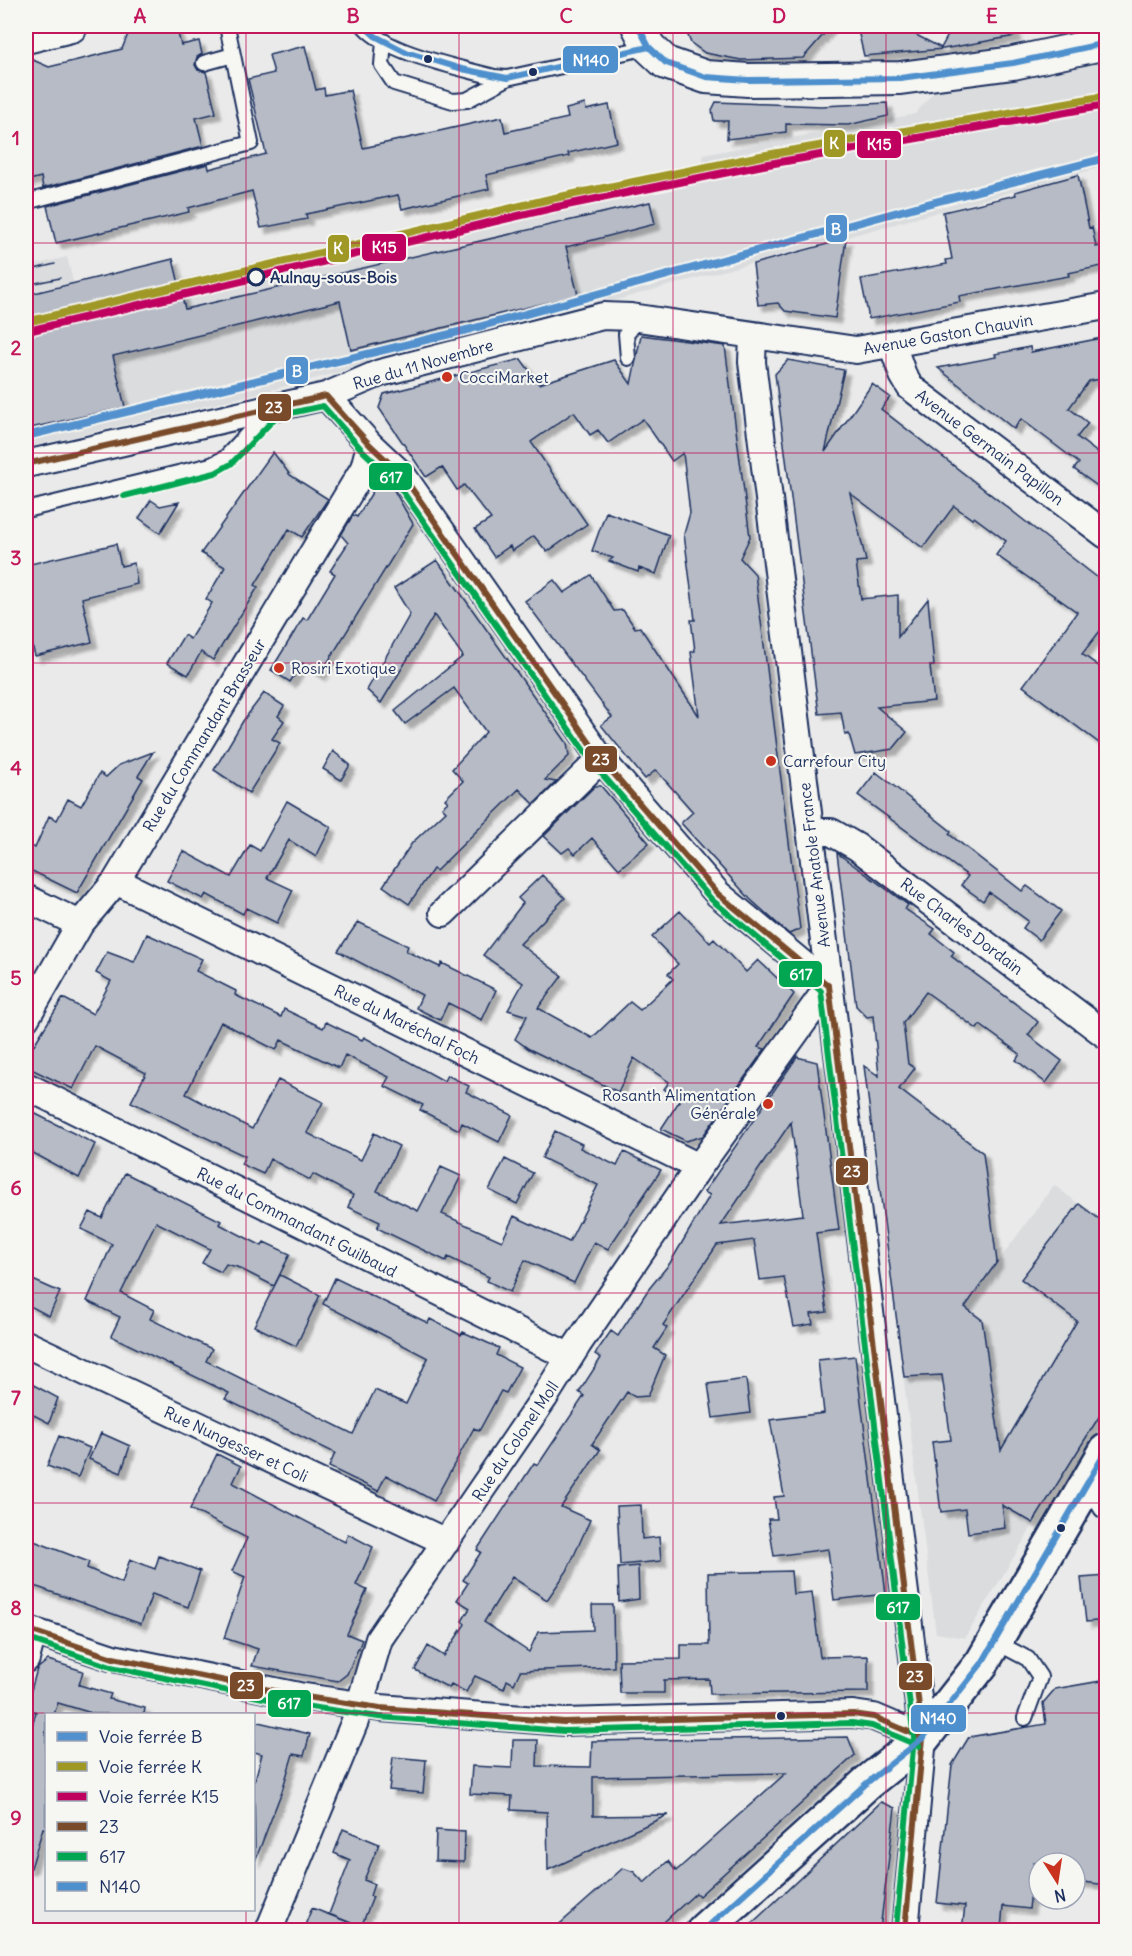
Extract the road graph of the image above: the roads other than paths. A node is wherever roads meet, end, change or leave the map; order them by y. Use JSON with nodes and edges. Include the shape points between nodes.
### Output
{"nodes":[{"id":1,"x":71,"y":26,"type":"edge"},
{"id":2,"x":226,"y":26,"type":"edge"},
{"id":3,"x":364,"y":26,"type":"edge"},
{"id":4,"x":644,"y":37,"type":"edge"},
{"id":5,"x":26,"y":38,"type":"edge"},
{"id":6,"x":384,"y":41,"type":"junction"},
{"id":7,"x":1107,"y":43,"type":"edge"},
{"id":8,"x":233,"y":55,"type":"junction"},
{"id":9,"x":204,"y":63,"type":"dead end"},
{"id":10,"x":507,"y":78,"type":"junction"},
{"id":11,"x":26,"y":202,"type":"edge"},
{"id":12,"x":1107,"y":306,"type":"edge"},
{"id":13,"x":630,"y":330,"type":"dead end"},
{"id":14,"x":753,"y":335,"type":"junction"},
{"id":15,"x":892,"y":344,"type":"junction"},
{"id":16,"x":628,"y":358,"type":"dead end"},
{"id":17,"x":326,"y":396,"type":"junction"},
{"id":18,"x":270,"y":408,"type":"junction"},
{"id":19,"x":370,"y":445,"type":"junction"},
{"id":20,"x":26,"y":464,"type":"edge"},
{"id":21,"x":26,"y":510,"type":"edge"},
{"id":22,"x":1107,"y":535,"type":"edge"},
{"id":23,"x":601,"y":759,"type":"junction"},
{"id":24,"x":811,"y":832,"type":"junction"},
{"id":25,"x":116,"y":881,"type":"junction"},
{"id":26,"x":26,"y":898,"type":"edge"},
{"id":27,"x":443,"y":912,"type":"dead end"},
{"id":28,"x":80,"y":924,"type":"junction"},
{"id":29,"x":829,"y":986,"type":"junction"},
{"id":30,"x":26,"y":1018,"type":"edge"},
{"id":31,"x":1107,"y":1035,"type":"edge"},
{"id":32,"x":26,"y":1086,"type":"edge"},
{"id":33,"x":699,"y":1167,"type":"junction"},
{"id":34,"x":26,"y":1344,"type":"edge"},
{"id":35,"x":570,"y":1357,"type":"junction"},
{"id":36,"x":1099,"y":1464,"type":"edge"},
{"id":37,"x":1107,"y":1505,"type":"edge"},
{"id":38,"x":446,"y":1542,"type":"junction"},
{"id":39,"x":29,"y":1631,"type":"edge"},
{"id":40,"x":994,"y":1641,"type":"junction"},
{"id":41,"x":26,"y":1659,"type":"edge"},
{"id":42,"x":359,"y":1705,"type":"junction"},
{"id":43,"x":1025,"y":1718,"type":"dead end"},
{"id":44,"x":923,"y":1738,"type":"junction"},
{"id":45,"x":269,"y":1930,"type":"edge"},
{"id":46,"x":704,"y":1930,"type":"edge"},
{"id":47,"x":905,"y":1930,"type":"edge"}],
"edges":[{"from":1,"to":5,"type":"street"},
{"from":2,"to":8,"type":"lane"},
{"from":3,"to":6,"type":"lane"},
{"from":4,"to":7,"type":"street","via":[[666,63],[682,70],[706,77],[748,80],[900,78],[1013,63]]},
{"from":4,"to":10,"type":"lane"},
{"from":6,"to":10,"type":"lane","via":[[443,62]]},
{"from":6,"to":10,"type":"lane","via":[[382,65],[394,83],[453,101],[467,100]]},
{"from":8,"to":9,"type":"lane"},
{"from":8,"to":11,"type":"lane","via":[[251,143]]},
{"from":12,"to":15,"type":"street","name":"Avenue Gaston Chauvin"},
{"from":13,"to":16,"type":"lane","via":[[626,334]]},
{"from":14,"to":15,"type":"street","name":"Avenue Gaston Chauvin","via":[[841,350]]},
{"from":14,"to":17,"type":"street","name":"Rue du 11 Novembre","via":[[603,316],[380,373]]},
{"from":14,"to":24,"type":"street","name":"Avenue Anatole France","via":[[752,362]]},
{"from":15,"to":22,"type":"street","name":"Avenue Germain Papillon","via":[[910,387]]},
{"from":17,"to":18,"type":"street","name":"Rue du 11 Novembre"},
{"from":17,"to":19,"type":"street"},
{"from":18,"to":20,"type":"street","name":"Rue du 11 Novembre"},
{"from":18,"to":21,"type":"lane","via":[[225,458],[211,465]]},
{"from":19,"to":23,"type":"street","via":[[403,476]]},
{"from":19,"to":25,"type":"street","name":"Rue du Commandant Brasseur","via":[[364,468]]},
{"from":23,"to":27,"type":"street"},
{"from":23,"to":29,"type":"street","via":[[718,894]]},
{"from":24,"to":29,"type":"street","name":"Avenue Anatole France"},
{"from":24,"to":31,"type":"street","name":"Rue Charles Dordain","via":[[831,832],[857,847]]},
{"from":25,"to":28,"type":"street","name":"Rue du Commandant Brasseur"},
{"from":25,"to":33,"type":"street","name":"Rue du Maréchal Foch"},
{"from":26,"to":28,"type":"street"},
{"from":28,"to":30,"type":"street","name":"Rue du Commandant Brasseur"},
{"from":29,"to":33,"type":"street","name":"Rue du Colonel Moll"},
{"from":29,"to":44,"type":"street","name":"Avenue Anatole France"},
{"from":32,"to":35,"type":"street","name":"Rue du Commandant Guilbaud"},
{"from":33,"to":35,"type":"street","name":"Rue du Colonel Moll"},
{"from":34,"to":38,"type":"street","name":"Rue Nungesser et Coli"},
{"from":35,"to":38,"type":"street","name":"Rue du Colonel Moll"},
{"from":36,"to":37,"type":"street"},
{"from":36,"to":40,"type":"main road"},
{"from":38,"to":42,"type":"street","name":"Rue du Colonel Moll","via":[[379,1639]]},
{"from":39,"to":41,"type":"street"},
{"from":39,"to":42,"type":"street","via":[[113,1658]]},
{"from":40,"to":43,"type":"lane","via":[[1028,1659],[1040,1677]]},
{"from":40,"to":44,"type":"main road","via":[[982,1663]]},
{"from":42,"to":44,"type":"street","via":[[564,1722],[853,1714],[874,1718]]},
{"from":42,"to":45,"type":"street","name":"Rue du Colonel Moll"},
{"from":44,"to":46,"type":"main road","via":[[868,1782]]},
{"from":44,"to":47,"type":"street","name":"Avenue Anatole France"}]}
